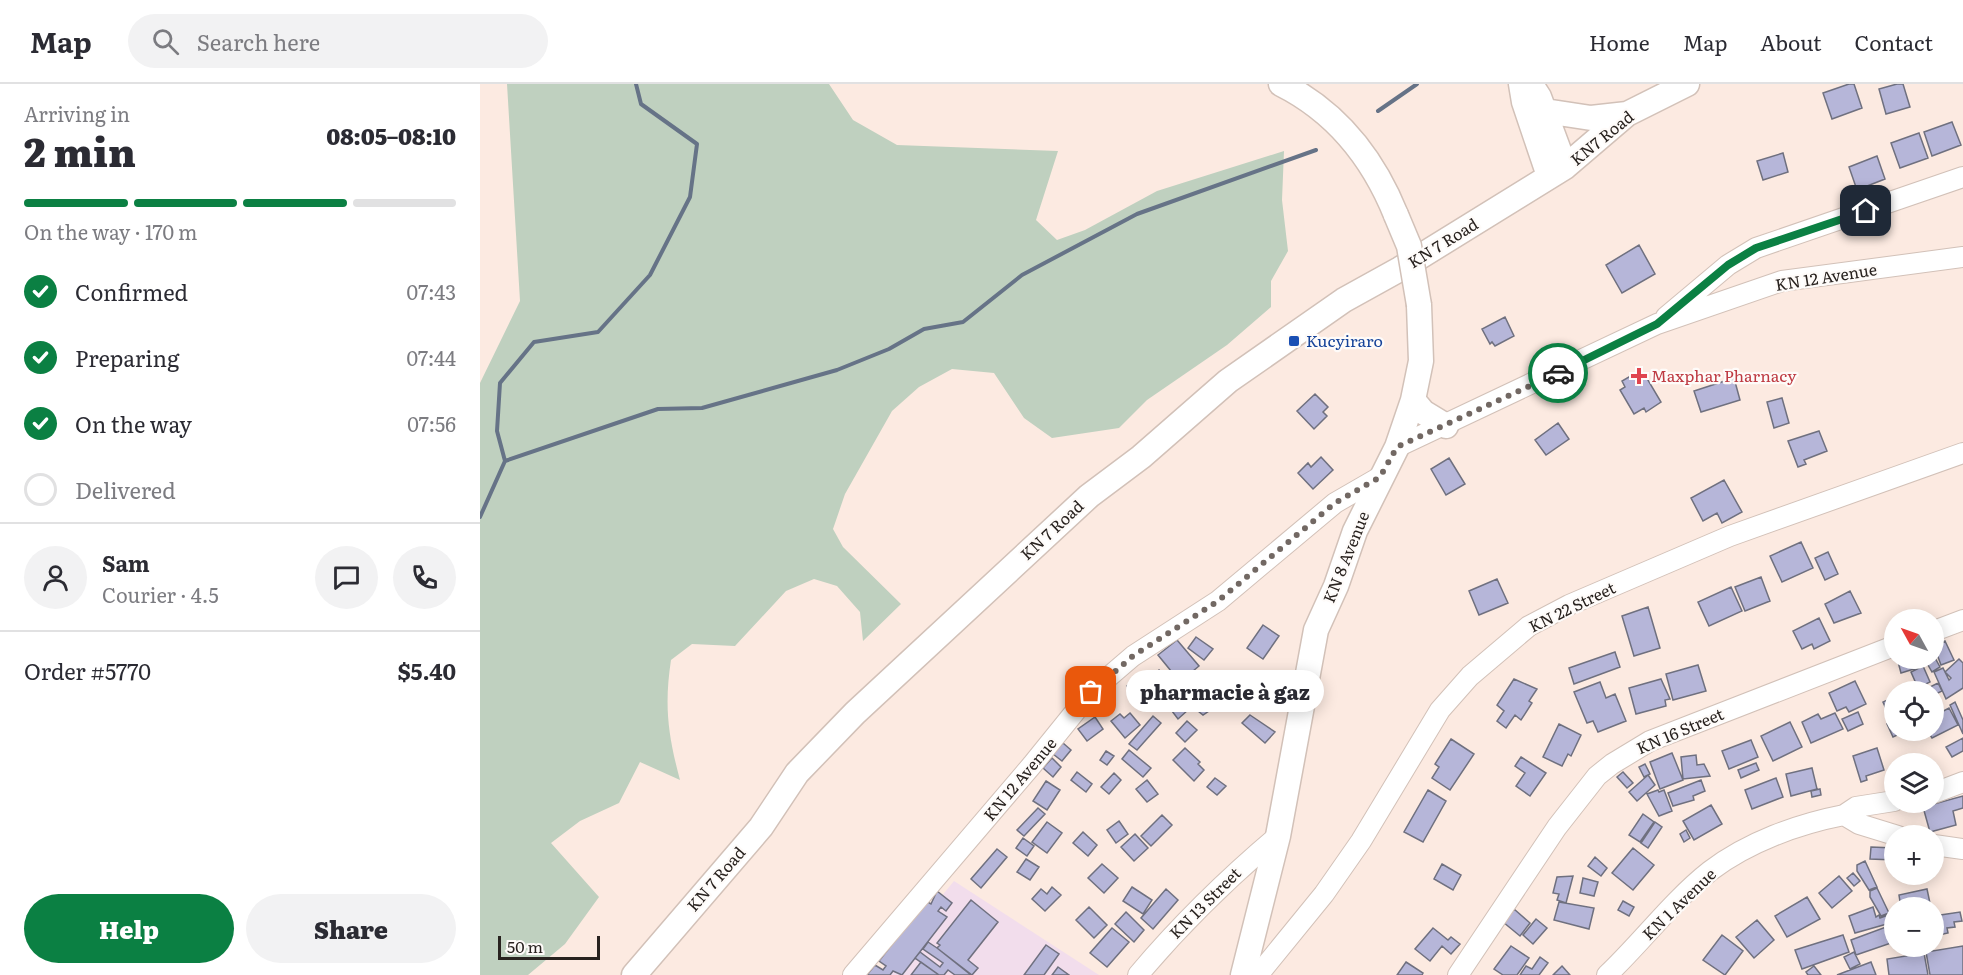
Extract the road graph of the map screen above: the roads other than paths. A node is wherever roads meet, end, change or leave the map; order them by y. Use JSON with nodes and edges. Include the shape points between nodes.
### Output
{"nodes":[{"id":1,"x":1521,"y":84,"type":"edge"},
{"id":2,"x":1530,"y":84,"type":"edge"},
{"id":3,"x":1687,"y":84,"type":"edge"},
{"id":4,"x":1290,"y":86,"type":"edge"},
{"id":5,"x":1545,"y":111,"type":"junction"},
{"id":6,"x":1627,"y":114,"type":"junction"},
{"id":7,"x":1538,"y":143,"type":"junction"},
{"id":8,"x":1557,"y":171,"type":"junction"},
{"id":9,"x":1963,"y":177,"type":"edge"},
{"id":10,"x":1518,"y":196,"type":"junction"},
{"id":11,"x":1963,"y":257,"type":"edge"},
{"id":12,"x":1657,"y":324,"type":"junction"},
{"id":13,"x":1413,"y":400,"type":"junction"},
{"id":14,"x":1446,"y":426,"type":"junction"},
{"id":15,"x":1397,"y":447,"type":"junction"},
{"id":16,"x":1963,"y":453,"type":"edge"},
{"id":17,"x":1380,"y":477,"type":"junction"},
{"id":18,"x":1963,"y":620,"type":"edge"},
{"id":19,"x":1944,"y":627,"type":"edge"},
{"id":20,"x":1884,"y":650,"type":"edge"},
{"id":21,"x":1963,"y":782,"type":"edge"},
{"id":22,"x":1944,"y":789,"type":"edge"},
{"id":23,"x":1884,"y":803,"type":"edge"},
{"id":24,"x":1844,"y":815,"type":"junction"},
{"id":25,"x":1884,"y":832,"type":"edge"},
{"id":26,"x":1278,"y":836,"type":"junction"},
{"id":27,"x":1944,"y":846,"type":"edge"},
{"id":28,"x":1963,"y":849,"type":"edge"},
{"id":29,"x":634,"y":975,"type":"edge"},
{"id":30,"x":853,"y":975,"type":"edge"},
{"id":31,"x":1138,"y":975,"type":"edge"},
{"id":32,"x":1243,"y":975,"type":"edge"},
{"id":33,"x":1258,"y":975,"type":"edge"},
{"id":34,"x":1458,"y":975,"type":"edge"},
{"id":35,"x":1607,"y":975,"type":"edge"}],
"edges":[{"from":1,"to":7,"type":"main road"},
{"from":2,"to":5,"type":"main road"},
{"from":3,"to":6,"type":"main road","name":"KN7 Road"},
{"from":4,"to":13,"type":"main road","name":"KN 8 Avenue","bridge":true,"via":[[1329,117],[1368,157],[1409,246],[1419,305],[1421,361]]},
{"from":5,"to":6,"type":"main road","via":[[1591,118]]},
{"from":5,"to":8,"type":"main road"},
{"from":6,"to":8,"type":"main road","name":"KN7 Road"},
{"from":7,"to":8,"type":"main road"},
{"from":7,"to":10,"type":"main road","via":[[1533,168]]},
{"from":8,"to":10,"type":"main road","name":"KN 7 Road"},
{"from":9,"to":12,"type":"street","via":[[1756,248],[1728,265]]},
{"from":10,"to":29,"type":"main road","name":"KN 7 Road","via":[[1296,333],[1228,381],[1141,457],[1089,496],[855,713],[797,773],[761,827]]},
{"from":11,"to":12,"type":"street","name":"KN 12 Avenue","via":[[1782,281]]},
{"from":12,"to":14,"type":"street","name":"KN 12 Avenue"},
{"from":13,"to":14,"type":"main road","via":[[1423,412]]},
{"from":13,"to":15,"type":"main road","name":"KN 8 Avenue"},
{"from":14,"to":15,"type":"street","name":"KN 12 Avenue"},
{"from":15,"to":17,"type":"main road","name":"KN 8 Avenue"},
{"from":16,"to":33,"type":"street","name":"KN 22 Street","via":[[1730,536],[1529,626],[1470,676],[1440,710],[1361,841]]},
{"from":17,"to":26,"type":"main road","name":"KN 8 Avenue","via":[[1316,630]]},
{"from":17,"to":30,"type":"street","name":"KN 12 Avenue","via":[[1335,503],[1218,601],[1133,656],[1091,692]]},
{"from":18,"to":19,"type":"street"},
{"from":20,"to":34,"type":"street","name":"KN 16 Street","via":[[1650,741],[1612,764],[1597,776],[1557,827]]},
{"from":21,"to":22,"type":"street"},
{"from":23,"to":24,"type":"street","name":"KN 1 Avenue","via":[[1856,807]]},
{"from":24,"to":25,"type":"street"},
{"from":24,"to":35,"type":"street","name":"KN 1 Avenue","via":[[1761,840],[1710,871]]},
{"from":26,"to":31,"type":"street","name":"KN 13 Street","via":[[1230,876]]},
{"from":26,"to":32,"type":"main road","name":"KN 8 Avenue"},
{"from":27,"to":28,"type":"street"}]}
